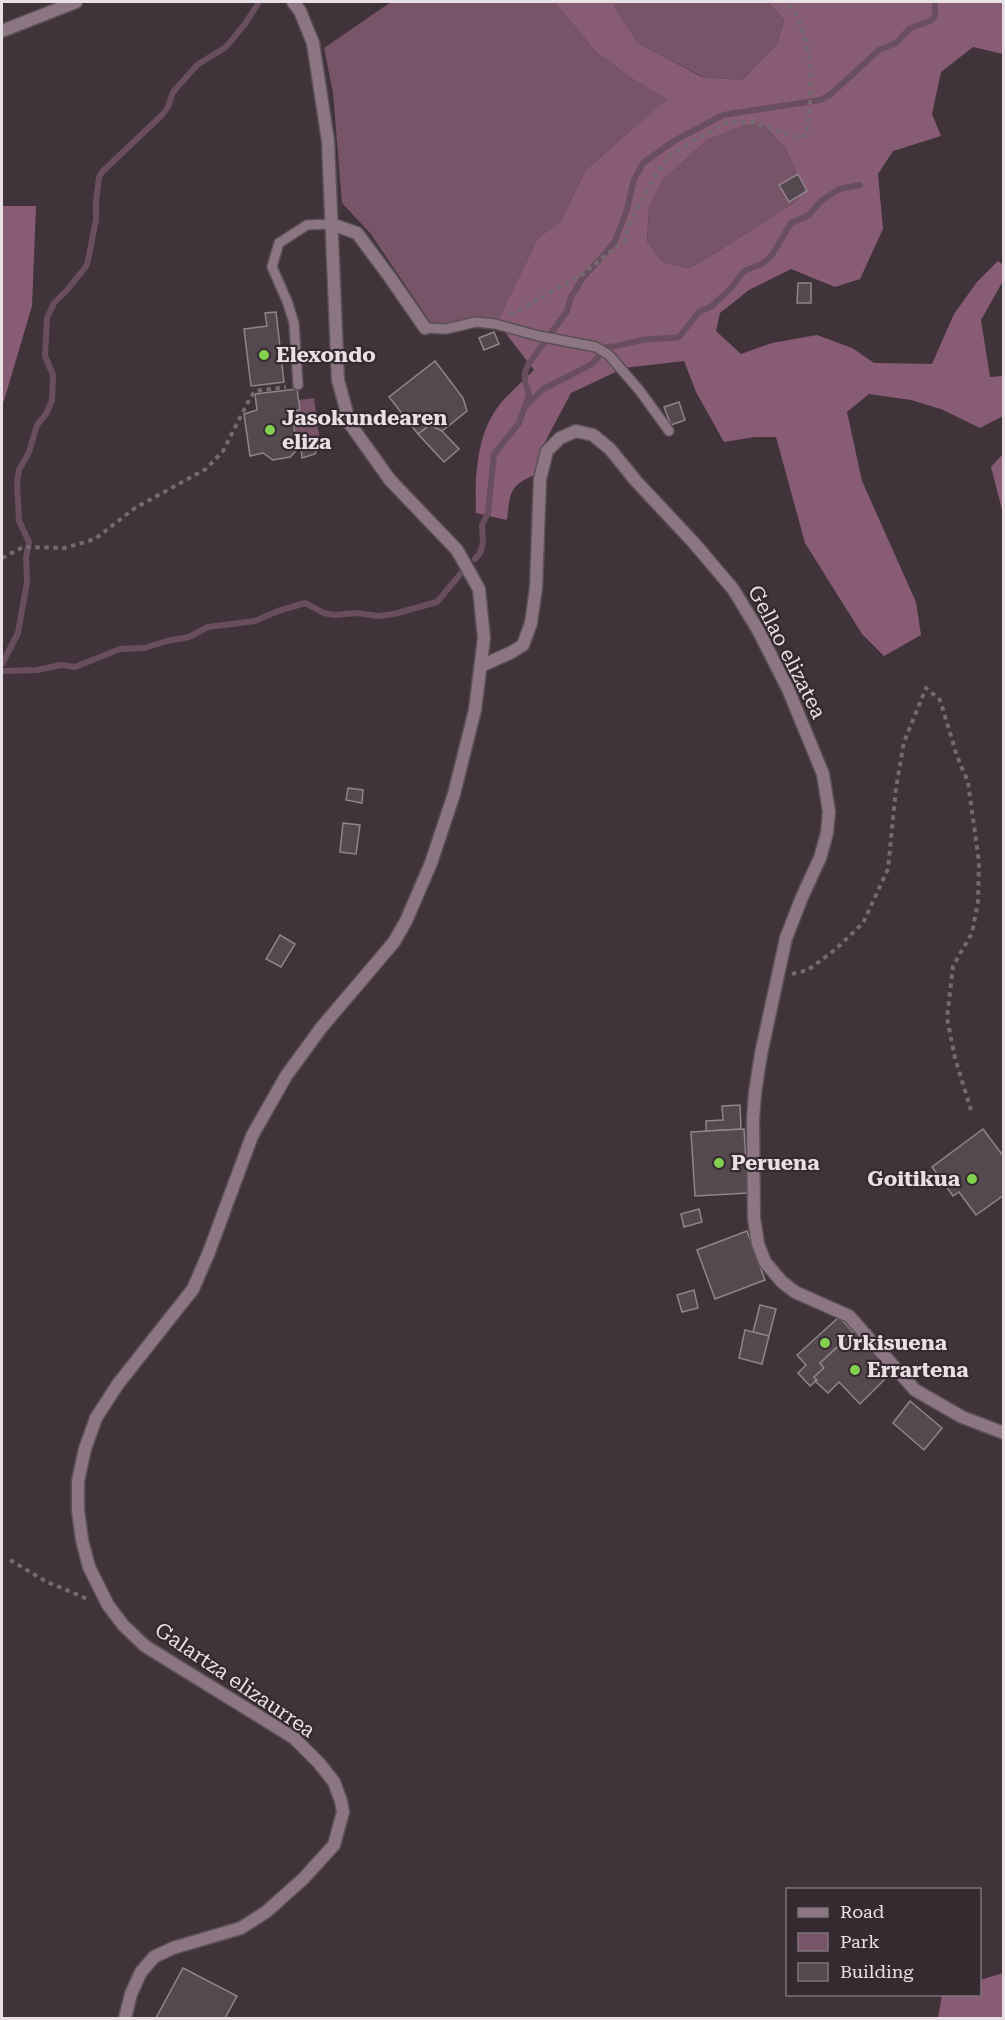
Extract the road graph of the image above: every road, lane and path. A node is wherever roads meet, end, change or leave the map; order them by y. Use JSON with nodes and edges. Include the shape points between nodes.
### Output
{"nodes":[{"id":1,"x":76,"y":2,"type":"edge"},
{"id":2,"x":293,"y":2,"type":"edge"},
{"id":3,"x":788,"y":2,"type":"edge"},
{"id":4,"x":2,"y":31,"type":"edge"},
{"id":5,"x":331,"y":224,"type":"junction"},
{"id":6,"x":495,"y":324,"type":"junction"},
{"id":7,"x":425,"y":328,"type":"joint"},
{"id":8,"x":298,"y":385,"type":"joint"},
{"id":9,"x":669,"y":431,"type":"dead end"},
{"id":10,"x":2,"y":558,"type":"edge"},
{"id":11,"x":481,"y":666,"type":"junction"},
{"id":12,"x":777,"y":979,"type":"junction"},
{"id":13,"x":971,"y":1110,"type":"dead end"},
{"id":14,"x":1004,"y":1433,"type":"edge"},
{"id":15,"x":10,"y":1560,"type":"dead end"},
{"id":16,"x":108,"y":1605,"type":"junction"},
{"id":17,"x":125,"y":2019,"type":"edge"}],
"edges":[{"from":1,"to":4,"type":"street"},
{"from":2,"to":5,"type":"street","name":"Galartza elizaurrea","via":[[313,42],[328,141]]},
{"from":3,"to":6,"type":"path","via":[[807,43],[810,77],[806,136],[752,122],[725,123],[669,155],[639,204],[625,240],[583,274]]},
{"from":5,"to":7,"type":"street","via":[[357,233]]},
{"from":5,"to":8,"type":"lane","via":[[307,225],[279,243],[273,267],[294,323]]},
{"from":5,"to":11,"type":"street","name":"Galartza elizaurrea","via":[[338,380],[350,424],[390,480],[457,550],[479,589],[484,638]]},
{"from":6,"to":7,"type":"lane","via":[[476,322],[447,329]]},
{"from":6,"to":9,"type":"lane","via":[[596,347],[609,355]]},
{"from":8,"to":10,"type":"path","via":[[255,391],[223,451],[206,469],[135,508],[94,539],[66,548],[23,547]]},
{"from":11,"to":12,"type":"street","name":"Gellao elizatea","via":[[523,645],[531,623],[540,479],[547,451],[560,438],[576,431],[593,435],[610,449],[733,590],[788,689],[823,774],[829,812],[827,833],[786,938]]},
{"from":11,"to":16,"type":"street","name":"Galartza elizaurrea","via":[[475,710],[454,794],[406,921],[394,942],[286,1076],[252,1136],[193,1289],[96,1418],[78,1480],[78,1510],[89,1567]]},
{"from":12,"to":13,"type":"path","via":[[808,970],[862,923],[888,869],[904,742],[926,688],[940,700],[968,782],[980,862],[972,933],[953,966],[947,1018]]},
{"from":12,"to":14,"type":"street","name":"Gellao elizatea","via":[[753,1120],[754,1218],[765,1262],[795,1292],[849,1316],[915,1390],[962,1417]]},
{"from":15,"to":16,"type":"path","via":[[77,1596]]},
{"from":16,"to":17,"type":"street","name":"Galartza elizaurrea","via":[[145,1646],[294,1738],[333,1782],[343,1812],[334,1845],[266,1912],[241,1928],[154,1957],[141,1972]]}]}
